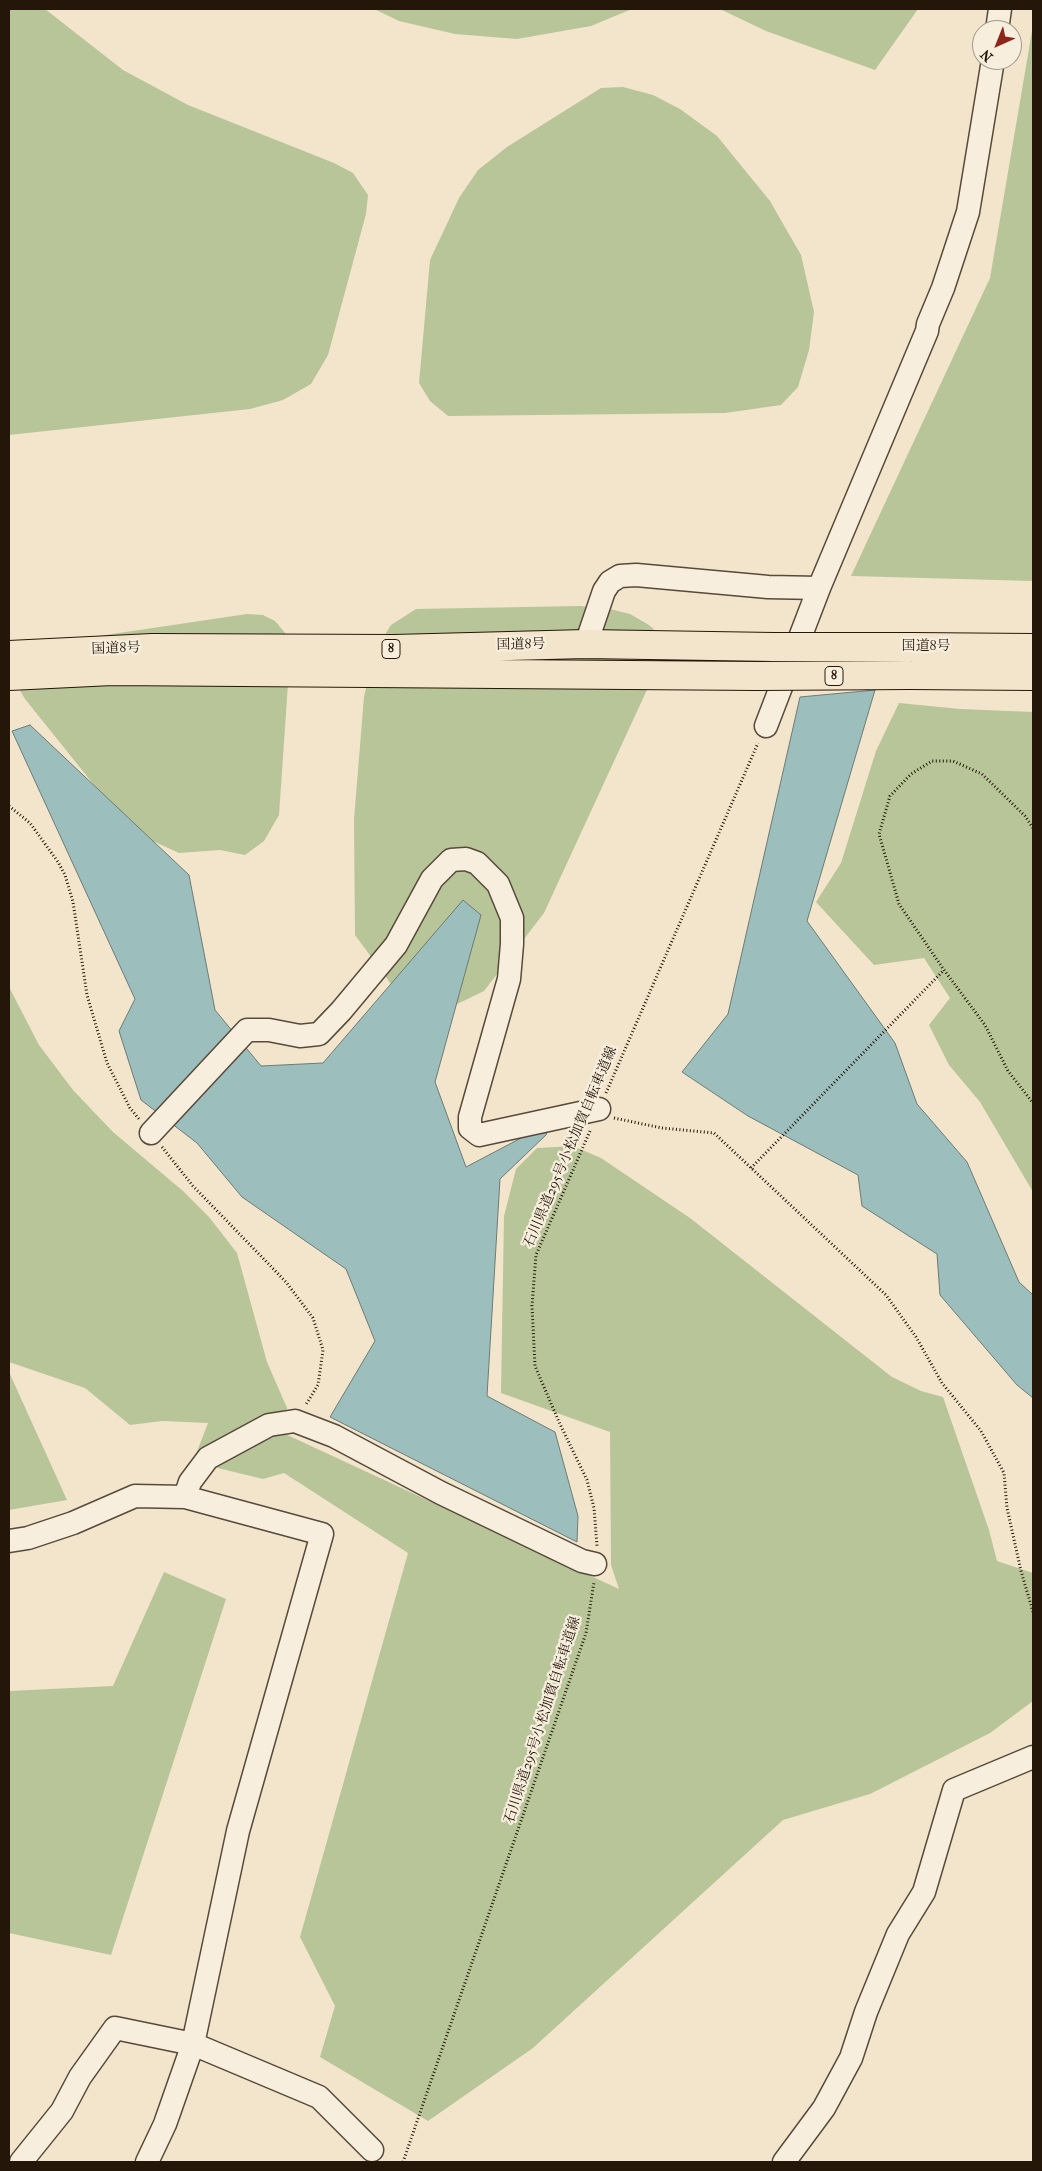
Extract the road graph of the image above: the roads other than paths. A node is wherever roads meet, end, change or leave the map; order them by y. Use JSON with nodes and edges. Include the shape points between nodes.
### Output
{"nodes":[{"id":1,"x":991,"y":70,"type":"edge"},
{"id":2,"x":819,"y":588,"type":"junction"},
{"id":3,"x":9,"y":644,"type":"edge"},
{"id":4,"x":586,"y":644,"type":"junction"},
{"id":5,"x":1033,"y":648,"type":"edge"},
{"id":6,"x":9,"y":656,"type":"edge"},
{"id":7,"x":107,"y":660,"type":"junction"},
{"id":8,"x":9,"y":676,"type":"edge"},
{"id":9,"x":1033,"y":676,"type":"edge"},
{"id":10,"x":9,"y":684,"type":"edge"},
{"id":11,"x":766,"y":726,"type":"road end"},
{"id":12,"x":598,"y":1112,"type":"road end"},
{"id":13,"x":155,"y":1128,"type":"road end"},
{"id":14,"x":185,"y":1497,"type":"junction"},
{"id":15,"x":9,"y":1541,"type":"edge"},
{"id":16,"x":595,"y":1564,"type":"road end"},
{"id":17,"x":1033,"y":1757,"type":"edge"},
{"id":18,"x":193,"y":2044,"type":"junction"},
{"id":19,"x":372,"y":2150,"type":"dead end"},
{"id":20,"x":21,"y":2162,"type":"edge"},
{"id":21,"x":147,"y":2162,"type":"edge"},
{"id":22,"x":784,"y":2162,"type":"edge"}],
"edges":[{"from":1,"to":2,"type":"street","via":[[968,212],[943,288]]},
{"from":2,"to":4,"type":"street","via":[[620,576],[604,591]]},
{"from":2,"to":11,"type":"street"},
{"from":3,"to":7,"type":"highway"},
{"from":4,"to":5,"type":"highway","name":"国道8号","number":"8","bridge":true},
{"from":4,"to":7,"type":"highway","name":"国道8号","number":"8"},
{"from":6,"to":7,"type":"highway","name":"国道8号","number":"8"},
{"from":7,"to":8,"type":"highway","name":"国道8号","number":"8"},
{"from":7,"to":9,"type":"highway","name":"国道8号","number":"8","bridge":true,"via":[[758,676]]},
{"from":7,"to":10,"type":"highway"},
{"from":12,"to":13,"type":"street","via":[[479,1135],[470,1128],[470,1117],[508,979],[512,918],[498,884],[477,863],[466,859],[451,860],[432,879],[396,945],[319,1034],[300,1036],[269,1030],[246,1030]]},
{"from":14,"to":15,"type":"street","via":[[135,1496],[73,1523]]},
{"from":14,"to":16,"type":"street","via":[[190,1482],[208,1458],[269,1425],[295,1421],[334,1436],[441,1493],[582,1561]]},
{"from":14,"to":18,"type":"street","via":[[322,1534],[238,1831]]},
{"from":17,"to":22,"type":"street","via":[[954,1790],[924,1892],[898,1934],[851,2058],[824,2108]]},
{"from":18,"to":19,"type":"street","via":[[319,2097]]},
{"from":18,"to":20,"type":"street","via":[[115,2028],[80,2077],[62,2111]]},
{"from":18,"to":21,"type":"street","via":[[165,2124]]}]}
